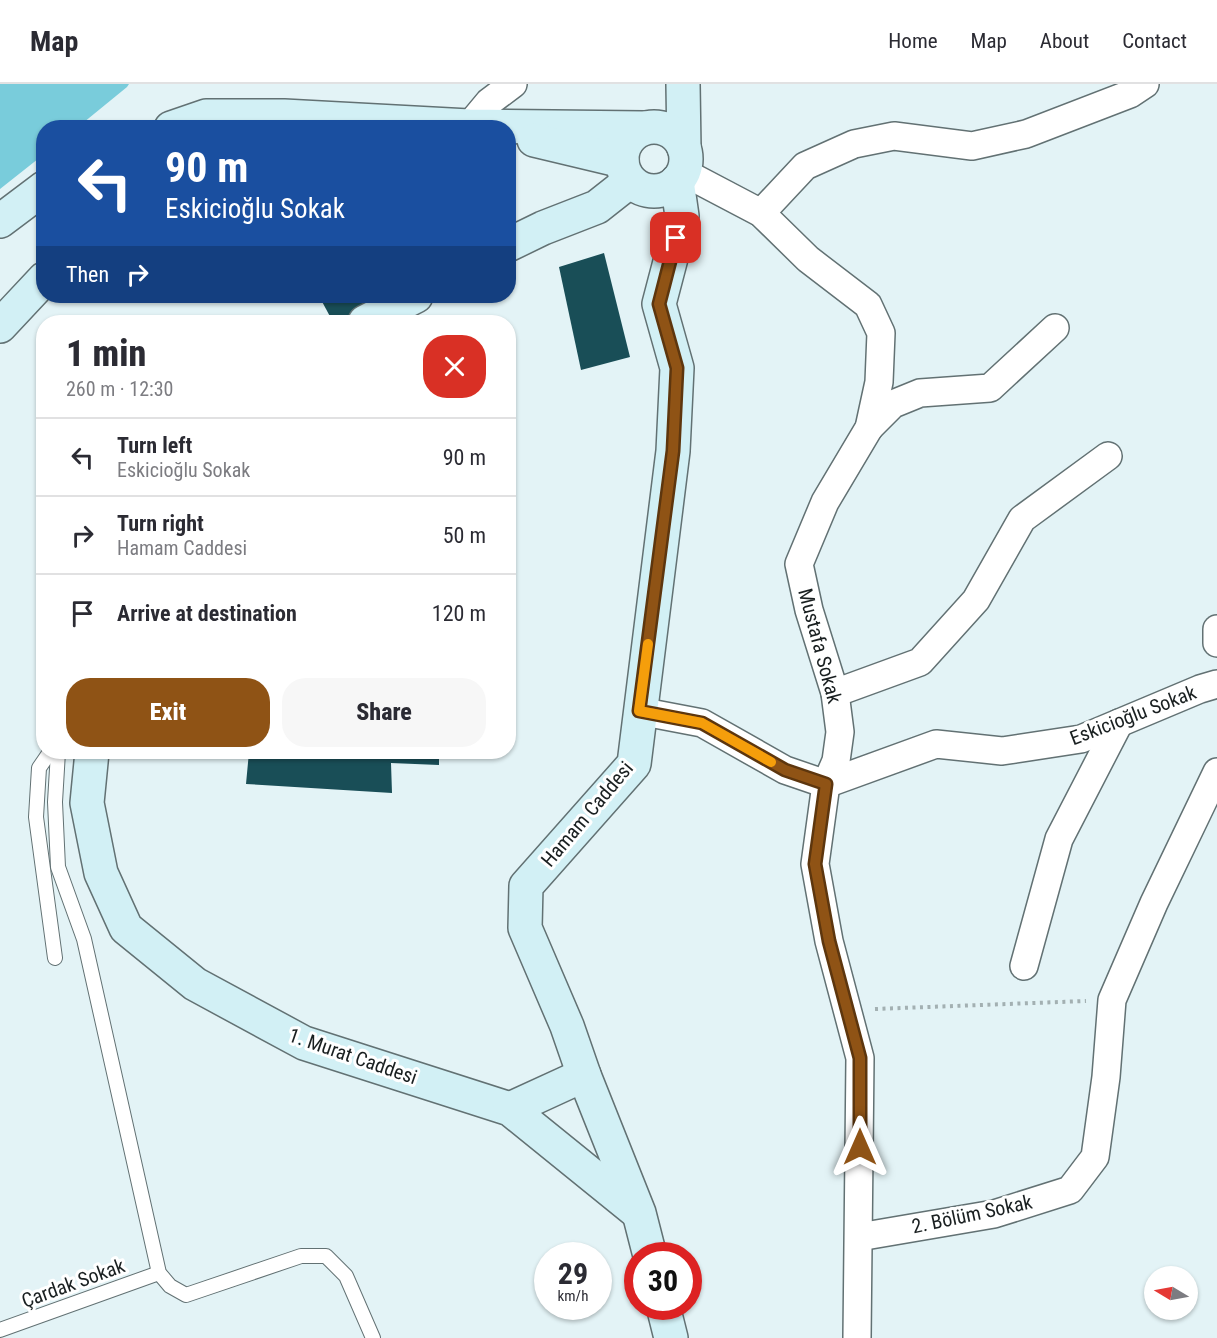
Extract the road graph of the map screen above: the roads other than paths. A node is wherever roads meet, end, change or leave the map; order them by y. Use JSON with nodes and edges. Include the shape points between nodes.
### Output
{"nodes":[{"id":1,"x":513,"y":84,"type":"edge"},
{"id":2,"x":672,"y":84,"type":"edge"},
{"id":3,"x":682,"y":84,"type":"edge"},
{"id":4,"x":1145,"y":84,"type":"edge"},
{"id":5,"x":194,"y":120,"type":"edge"},
{"id":6,"x":249,"y":120,"type":"edge"},
{"id":7,"x":477,"y":120,"type":"edge"},
{"id":8,"x":516,"y":127,"type":"edge"},
{"id":9,"x":649,"y":127,"type":"junction"},
{"id":10,"x":516,"y":137,"type":"edge"},
{"id":11,"x":682,"y":167,"type":"junction"},
{"id":12,"x":626,"y":171,"type":"junction"},
{"id":13,"x":36,"y":194,"type":"edge"},
{"id":14,"x":761,"y":213,"type":"junction"},
{"id":15,"x":0,"y":221,"type":"edge"},
{"id":16,"x":516,"y":241,"type":"edge"},
{"id":17,"x":36,"y":288,"type":"edge"},
{"id":18,"x":402,"y":303,"type":"edge"},
{"id":19,"x":379,"y":315,"type":"edge"},
{"id":20,"x":0,"y":326,"type":"edge"},
{"id":21,"x":1055,"y":328,"type":"dead end"},
{"id":22,"x":869,"y":428,"type":"junction"},
{"id":23,"x":1108,"y":456,"type":"dead end"},
{"id":24,"x":1217,"y":629,"type":"edge"},
{"id":25,"x":1217,"y":643,"type":"edge"},
{"id":26,"x":1217,"y":684,"type":"edge"},
{"id":27,"x":835,"y":693,"type":"junction"},
{"id":28,"x":639,"y":711,"type":"junction"},
{"id":29,"x":1119,"y":723,"type":"junction"},
{"id":30,"x":45,"y":759,"type":"edge"},
{"id":31,"x":57,"y":759,"type":"edge"},
{"id":32,"x":91,"y":759,"type":"edge"},
{"id":33,"x":1217,"y":772,"type":"edge"},
{"id":34,"x":826,"y":784,"type":"junction"},
{"id":35,"x":55,"y":958,"type":"dead end"},
{"id":36,"x":1024,"y":966,"type":"dead end"},
{"id":37,"x":584,"y":1074,"type":"junction"},
{"id":38,"x":510,"y":1109,"type":"junction"},
{"id":39,"x":639,"y":1213,"type":"junction"},
{"id":40,"x":859,"y":1237,"type":"junction"},
{"id":41,"x":646,"y":1242,"type":"edge"},
{"id":42,"x":159,"y":1273,"type":"junction"},
{"id":43,"x":666,"y":1320,"type":"edge"},
{"id":44,"x":0,"y":1330,"type":"edge"},
{"id":45,"x":373,"y":1338,"type":"edge"},
{"id":46,"x":671,"y":1338,"type":"edge"},
{"id":47,"x":856,"y":1338,"type":"edge"}],
"edges":[{"from":1,"to":7,"type":"street","via":[[489,102]]},
{"from":2,"to":9,"type":"main road"},
{"from":3,"to":11,"type":"main road","name":"Hamam Caddesi"},
{"from":4,"to":14,"type":"street","via":[[1130,94],[1026,134],[972,146],[894,136],[854,144],[805,166]]},
{"from":5,"to":6,"type":"main road","via":[[206,116]]},
{"from":8,"to":9,"type":"main road"},
{"from":9,"to":11,"type":"main road","via":[[672,133]]},
{"from":9,"to":12,"type":"main road","via":[[627,141],[623,150]]},
{"from":10,"to":12,"type":"main road"},
{"from":11,"to":12,"type":"main road","via":[[669,187],[659,190],[639,187]]},
{"from":11,"to":14,"type":"street","name":"Mustafa Sokak"},
{"from":11,"to":28,"type":"main road","name":"Hamam Caddesi","via":[[682,216],[659,304],[677,368],[673,451]]},
{"from":12,"to":16,"type":"main road","via":[[597,207]]},
{"from":13,"to":15,"type":"main road"},
{"from":14,"to":22,"type":"street","name":"Mustafa Sokak","via":[[808,259],[868,305],[881,333],[879,382]]},
{"from":17,"to":20,"type":"main road"},
{"from":18,"to":19,"type":"main road"},
{"from":21,"to":22,"type":"street","via":[[990,387],[920,393],[893,404]]},
{"from":22,"to":27,"type":"street","name":"Mustafa Sokak","via":[[825,502],[799,564]]},
{"from":23,"to":27,"type":"street","via":[[1022,519],[976,600],[920,662]]},
{"from":24,"to":25,"type":"street"},
{"from":26,"to":29,"type":"street","name":"Eskicioğlu Sokak"},
{"from":27,"to":34,"type":"street","name":"Mustafa Sokak","via":[[840,732],[836,761]]},
{"from":28,"to":34,"type":"street","via":[[702,723],[785,770]]},
{"from":28,"to":37,"type":"main road","name":"Hamam Caddesi","via":[[634,764],[526,886],[525,928]]},
{"from":29,"to":34,"type":"street","name":"Eskicioğlu Sokak","via":[[1081,739],[1002,751],[936,744]]},
{"from":29,"to":36,"type":"street","via":[[1059,839]]},
{"from":30,"to":35,"type":"lane","via":[[39,768],[36,817]]},
{"from":31,"to":42,"type":"lane","via":[[54,802],[58,867],[84,939]]},
{"from":32,"to":38,"type":"main road","name":"1. Murat Caddesi","via":[[87,803],[100,873],[126,928],[195,984],[304,1043]]},
{"from":33,"to":40,"type":"street","name":"2. Bölüm Sokak","via":[[1112,1000],[1095,1157],[1070,1191],[994,1214]]},
{"from":34,"to":40,"type":"street","name":"Mustafa Sokak","via":[[815,864],[829,941],[860,1058]]},
{"from":37,"to":38,"type":"main road"},
{"from":37,"to":39,"type":"main road","name":"Hamam Caddesi"},
{"from":38,"to":39,"type":"main road","name":"1. Murat Caddesi"},
{"from":39,"to":41,"type":"main road"},
{"from":40,"to":47,"type":"street","name":"Mustafa Sokak"},
{"from":42,"to":44,"type":"lane","name":"Çardak Sokak"},
{"from":42,"to":45,"type":"lane","via":[[170,1286],[186,1295],[301,1256],[326,1256],[346,1276]]},
{"from":43,"to":46,"type":"main road"}]}
